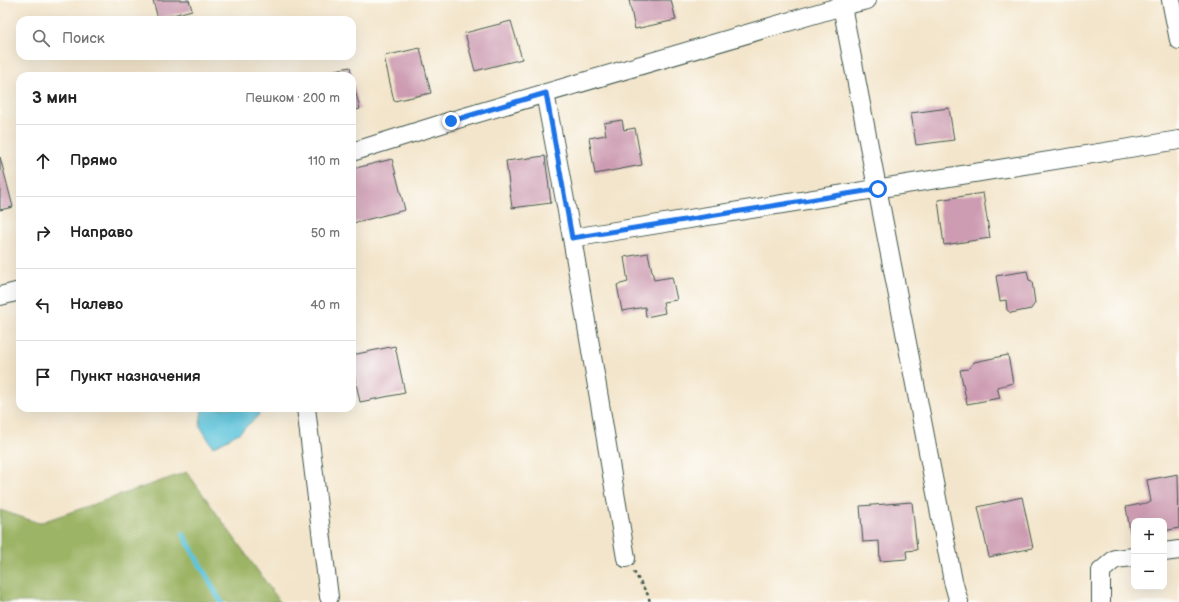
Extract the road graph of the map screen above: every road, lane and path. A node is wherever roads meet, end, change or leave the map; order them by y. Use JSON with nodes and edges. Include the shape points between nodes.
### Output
{"nodes":[{"id":1,"x":867,"y":0,"type":"edge"},
{"id":2,"x":1171,"y":0,"type":"edge"},
{"id":3,"x":842,"y":6,"type":"junction"},
{"id":4,"x":1179,"y":40,"type":"edge"},
{"id":5,"x":546,"y":93,"type":"junction"},
{"id":6,"x":1179,"y":140,"type":"edge"},
{"id":7,"x":356,"y":151,"type":"edge"},
{"id":8,"x":878,"y":189,"type":"junction"},
{"id":9,"x":572,"y":238,"type":"junction"},
{"id":10,"x":16,"y":292,"type":"edge"},
{"id":11,"x":0,"y":296,"type":"edge"},
{"id":12,"x":306,"y":412,"type":"edge"},
{"id":13,"x":1179,"y":550,"type":"edge"},
{"id":14,"x":1167,"y":552,"type":"edge"},
{"id":15,"x":1131,"y":557,"type":"edge"},
{"id":16,"x":626,"y":558,"type":"joint"},
{"id":17,"x":329,"y":598,"type":"dead end"},
{"id":18,"x":650,"y":602,"type":"edge"},
{"id":19,"x":959,"y":602,"type":"edge"},
{"id":20,"x":1101,"y":602,"type":"edge"}],
"edges":[{"from":1,"to":3,"type":"lane"},
{"from":2,"to":4,"type":"lane"},
{"from":3,"to":5,"type":"lane"},
{"from":3,"to":8,"type":"lane"},
{"from":5,"to":7,"type":"lane"},
{"from":5,"to":9,"type":"lane"},
{"from":6,"to":8,"type":"lane"},
{"from":8,"to":9,"type":"lane"},
{"from":8,"to":19,"type":"lane"},
{"from":9,"to":16,"type":"lane"},
{"from":10,"to":11,"type":"lane"},
{"from":12,"to":17,"type":"lane"},
{"from":13,"to":14,"type":"lane"},
{"from":15,"to":20,"type":"lane","via":[[1115,559],[1101,571]]},
{"from":16,"to":18,"type":"path"}]}
